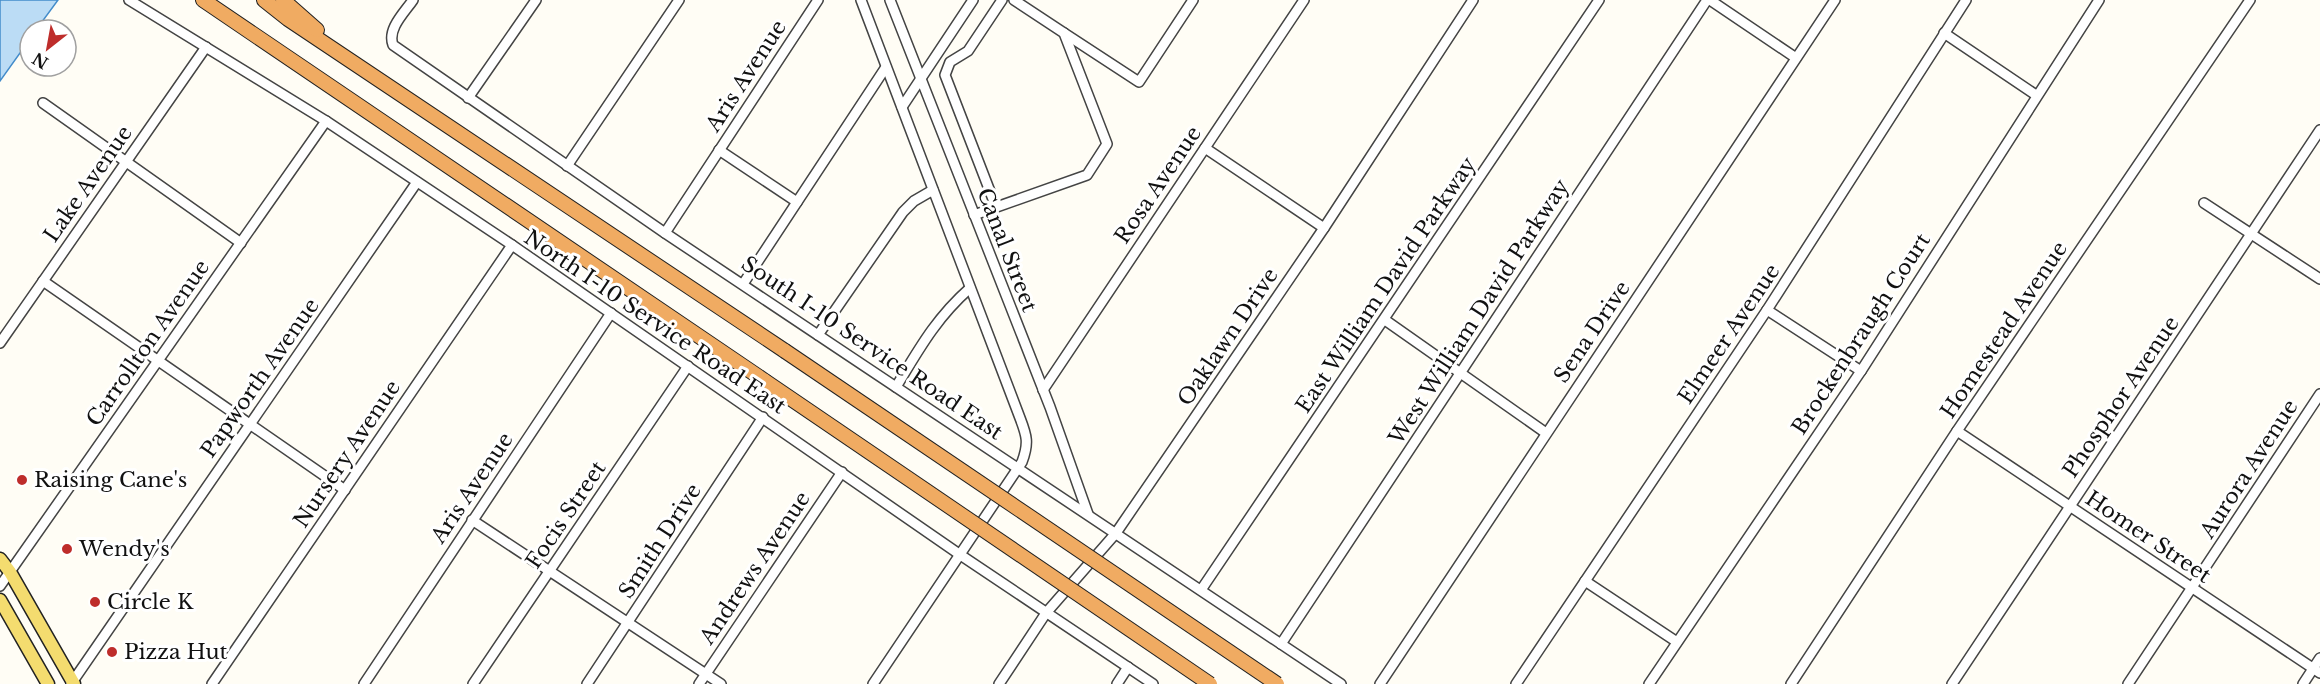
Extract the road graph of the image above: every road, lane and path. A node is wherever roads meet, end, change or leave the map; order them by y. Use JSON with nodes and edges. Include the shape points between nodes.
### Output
{"nodes":[{"id":1,"x":129,"y":0,"type":"edge"},
{"id":2,"x":203,"y":0,"type":"edge"},
{"id":3,"x":264,"y":0,"type":"edge"},
{"id":4,"x":283,"y":0,"type":"edge"},
{"id":5,"x":413,"y":0,"type":"edge"},
{"id":6,"x":536,"y":0,"type":"edge"},
{"id":7,"x":818,"y":0,"type":"edge"},
{"id":8,"x":861,"y":0,"type":"edge"},
{"id":9,"x":890,"y":0,"type":"edge"},
{"id":10,"x":973,"y":0,"type":"edge"},
{"id":11,"x":1002,"y":0,"type":"edge"},
{"id":12,"x":1014,"y":0,"type":"edge"},
{"id":13,"x":1193,"y":0,"type":"edge"},
{"id":14,"x":1304,"y":0,"type":"edge"},
{"id":15,"x":1473,"y":0,"type":"edge"},
{"id":16,"x":1599,"y":0,"type":"edge"},
{"id":17,"x":1708,"y":0,"type":"edge"},
{"id":18,"x":1835,"y":0,"type":"edge"},
{"id":19,"x":1966,"y":0,"type":"edge"},
{"id":20,"x":2099,"y":0,"type":"edge"},
{"id":21,"x":2250,"y":0,"type":"edge"},
{"id":22,"x":675,"y":1,"type":"edge"},
{"id":23,"x":1064,"y":33,"type":"junction"},
{"id":24,"x":1944,"y":33,"type":"junction"},
{"id":25,"x":206,"y":47,"type":"junction"},
{"id":26,"x":347,"y":57,"type":"junction"},
{"id":27,"x":1796,"y":58,"type":"junction"},
{"id":28,"x":886,"y":67,"type":"junction"},
{"id":29,"x":921,"y":78,"type":"junction"},
{"id":30,"x":2037,"y":95,"type":"junction"},
{"id":31,"x":468,"y":98,"type":"junction"},
{"id":32,"x":43,"y":103,"type":"dead end"},
{"id":33,"x":902,"y":107,"type":"junction"},
{"id":34,"x":326,"y":121,"type":"junction"},
{"id":35,"x":2320,"y":130,"type":"edge"},
{"id":36,"x":1205,"y":148,"type":"junction"},
{"id":37,"x":719,"y":150,"type":"junction"},
{"id":38,"x":125,"y":162,"type":"junction"},
{"id":39,"x":567,"y":166,"type":"junction"},
{"id":40,"x":417,"y":182,"type":"junction"},
{"id":41,"x":933,"y":190,"type":"junction"},
{"id":42,"x":797,"y":202,"type":"junction"},
{"id":43,"x":2204,"y":203,"type":"dead end"},
{"id":44,"x":996,"y":207,"type":"junction"},
{"id":45,"x":974,"y":215,"type":"junction"},
{"id":46,"x":1324,"y":228,"type":"junction"},
{"id":47,"x":665,"y":233,"type":"junction"},
{"id":48,"x":2252,"y":233,"type":"junction"},
{"id":49,"x":241,"y":243,"type":"junction"},
{"id":50,"x":512,"y":245,"type":"junction"},
{"id":51,"x":2320,"y":279,"type":"edge"},
{"id":52,"x":43,"y":281,"type":"junction"},
{"id":53,"x":743,"y":284,"type":"junction"},
{"id":54,"x":970,"y":288,"type":"junction"},
{"id":55,"x":1767,"y":310,"type":"junction"},
{"id":56,"x":611,"y":312,"type":"junction"},
{"id":57,"x":1385,"y":320,"type":"junction"},
{"id":58,"x":818,"y":335,"type":"junction"},
{"id":59,"x":0,"y":343,"type":"edge"},
{"id":60,"x":158,"y":360,"type":"junction"},
{"id":61,"x":688,"y":366,"type":"junction"},
{"id":62,"x":1861,"y":370,"type":"junction"},
{"id":63,"x":1461,"y":373,"type":"junction"},
{"id":64,"x":896,"y":387,"type":"junction"},
{"id":65,"x":1042,"y":390,"type":"junction"},
{"id":66,"x":2320,"y":394,"type":"edge"},
{"id":67,"x":763,"y":417,"type":"junction"},
{"id":68,"x":250,"y":424,"type":"junction"},
{"id":69,"x":1957,"y":431,"type":"junction"},
{"id":70,"x":1546,"y":433,"type":"junction"},
{"id":71,"x":1018,"y":467,"type":"junction"},
{"id":72,"x":842,"y":472,"type":"junction"},
{"id":73,"x":345,"y":490,"type":"junction"},
{"id":74,"x":2070,"y":506,"type":"junction"},
{"id":75,"x":1088,"y":514,"type":"junction"},
{"id":76,"x":472,"y":520,"type":"junction"},
{"id":77,"x":1116,"y":532,"type":"junction"},
{"id":78,"x":958,"y":554,"type":"junction"},
{"id":79,"x":0,"y":559,"type":"edge"},
{"id":80,"x":10,"y":572,"type":"junction"},
{"id":81,"x":549,"y":572,"type":"junction"},
{"id":82,"x":1585,"y":581,"type":"junction"},
{"id":83,"x":0,"y":586,"type":"edge"},
{"id":84,"x":2192,"y":588,"type":"junction"},
{"id":85,"x":1202,"y":590,"type":"junction"},
{"id":86,"x":0,"y":600,"type":"edge"},
{"id":87,"x":1046,"y":613,"type":"junction"},
{"id":88,"x":628,"y":621,"type":"junction"},
{"id":89,"x":1677,"y":642,"type":"junction"},
{"id":90,"x":1281,"y":644,"type":"junction"},
{"id":91,"x":2320,"y":658,"type":"edge"},
{"id":92,"x":1128,"y":667,"type":"junction"},
{"id":93,"x":2316,"y":671,"type":"edge"},
{"id":94,"x":706,"y":674,"type":"junction"},
{"id":95,"x":72,"y":683,"type":"edge"},
{"id":96,"x":48,"y":684,"type":"edge"},
{"id":97,"x":212,"y":684,"type":"edge"},
{"id":98,"x":364,"y":684,"type":"edge"},
{"id":99,"x":473,"y":684,"type":"edge"},
{"id":100,"x":587,"y":684,"type":"edge"},
{"id":101,"x":699,"y":684,"type":"edge"},
{"id":102,"x":722,"y":684,"type":"edge"},
{"id":103,"x":873,"y":684,"type":"edge"},
{"id":104,"x":999,"y":684,"type":"edge"},
{"id":105,"x":1118,"y":684,"type":"edge"},
{"id":106,"x":1153,"y":684,"type":"edge"},
{"id":107,"x":1210,"y":684,"type":"edge"},
{"id":108,"x":1276,"y":684,"type":"edge"},
{"id":109,"x":1341,"y":684,"type":"edge"},
{"id":110,"x":1380,"y":684,"type":"edge"},
{"id":111,"x":1516,"y":684,"type":"edge"},
{"id":112,"x":1649,"y":684,"type":"edge"},
{"id":113,"x":1791,"y":684,"type":"edge"},
{"id":114,"x":1952,"y":684,"type":"edge"},
{"id":115,"x":2128,"y":684,"type":"edge"},
{"id":116,"x":2303,"y":684,"type":"edge"}],
"edges":[{"from":1,"to":25,"type":"street","name":"North I-10 Service Road East"},
{"from":2,"to":107,"type":"highway","bridge":true},
{"from":3,"to":26,"type":"highway"},
{"from":4,"to":26,"type":"highway"},
{"from":5,"to":31,"type":"street","name":"South I-10 Service Road East","via":[[391,31],[393,45]]},
{"from":6,"to":31,"type":"street"},
{"from":7,"to":37,"type":"street","name":"Aris Avenue"},
{"from":8,"to":28,"type":"street"},
{"from":9,"to":29,"type":"street","name":"Canal Street"},
{"from":10,"to":29,"type":"street"},
{"from":11,"to":44,"type":"street","via":[[968,51],[950,62],[945,75]]},
{"from":12,"to":23,"type":"street"},
{"from":13,"to":23,"type":"street","via":[[1139,82]]},
{"from":14,"to":36,"type":"street","name":"Rosa Avenue"},
{"from":15,"to":46,"type":"street","name":"Oaklawn Drive"},
{"from":16,"to":57,"type":"street","name":"East William David Parkway"},
{"from":17,"to":27,"type":"street"},
{"from":17,"to":63,"type":"street","name":"West William David Parkway"},
{"from":18,"to":27,"type":"street","name":"Sena Drive"},
{"from":19,"to":24,"type":"street","name":"Elmeer Avenue"},
{"from":20,"to":30,"type":"street","name":"Brockenbraugh Court"},
{"from":21,"to":69,"type":"street","name":"Homestead Avenue"},
{"from":22,"to":39,"type":"street"},
{"from":23,"to":44,"type":"street","via":[[1107,144],[1086,175]]},
{"from":24,"to":30,"type":"street"},
{"from":24,"to":55,"type":"street","name":"Elmeer Avenue"},
{"from":25,"to":34,"type":"street","name":"North I-10 Service Road East"},
{"from":25,"to":38,"type":"street","name":"Lake Avenue"},
{"from":26,"to":108,"type":"highway","bridge":true},
{"from":27,"to":70,"type":"street","name":"Sena Drive"},
{"from":28,"to":33,"type":"street"},
{"from":28,"to":42,"type":"street"},
{"from":29,"to":33,"type":"street"},
{"from":29,"to":45,"type":"street","name":"Canal Street"},
{"from":30,"to":62,"type":"street","name":"Brockenbraugh Court"},
{"from":31,"to":39,"type":"street","name":"South I-10 Service Road East"},
{"from":32,"to":38,"type":"street"},
{"from":33,"to":41,"type":"street"},
{"from":34,"to":40,"type":"street","name":"North I-10 Service Road East"},
{"from":34,"to":49,"type":"street","name":"Carrollton Avenue"},
{"from":35,"to":48,"type":"street","name":"Phosphor Avenue"},
{"from":36,"to":46,"type":"street"},
{"from":36,"to":65,"type":"street","name":"Rosa Avenue"},
{"from":37,"to":42,"type":"street"},
{"from":37,"to":47,"type":"street","name":"Aris Avenue"},
{"from":38,"to":49,"type":"street"},
{"from":38,"to":52,"type":"street","name":"Lake Avenue"},
{"from":39,"to":47,"type":"street","name":"South I-10 Service Road East"},
{"from":40,"to":50,"type":"street","name":"North I-10 Service Road East"},
{"from":40,"to":68,"type":"street","name":"Papworth Avenue"},
{"from":41,"to":54,"type":"street"},
{"from":41,"to":58,"type":"street","via":[[903,212]]},
{"from":42,"to":53,"type":"street"},
{"from":43,"to":48,"type":"street"},
{"from":44,"to":45,"type":"street"},
{"from":45,"to":65,"type":"street","name":"Canal Street"},
{"from":46,"to":77,"type":"street","name":"Oaklawn Drive"},
{"from":47,"to":53,"type":"street","name":"South I-10 Service Road East"},
{"from":48,"to":51,"type":"street"},
{"from":48,"to":74,"type":"street","name":"Phosphor Avenue"},
{"from":49,"to":60,"type":"street","name":"Carrollton Avenue"},
{"from":50,"to":56,"type":"street","name":"North I-10 Service Road East"},
{"from":50,"to":73,"type":"street","name":"Nursery Avenue"},
{"from":52,"to":59,"type":"street","name":"Lake Avenue"},
{"from":52,"to":60,"type":"street"},
{"from":53,"to":58,"type":"street","name":"South I-10 Service Road East"},
{"from":54,"to":64,"type":"street","via":[[931,328]]},
{"from":54,"to":71,"type":"street","via":[[1026,433],[1027,447]]},
{"from":55,"to":62,"type":"street"},
{"from":55,"to":82,"type":"street","name":"Elmeer Avenue"},
{"from":56,"to":61,"type":"street","name":"North I-10 Service Road East"},
{"from":56,"to":76,"type":"street","name":"Aris Avenue"},
{"from":57,"to":63,"type":"street"},
{"from":57,"to":85,"type":"street","name":"East William David Parkway"},
{"from":58,"to":64,"type":"street","name":"South I-10 Service Road East"},
{"from":60,"to":68,"type":"street"},
{"from":60,"to":80,"type":"street","name":"Carrollton Avenue"},
{"from":61,"to":67,"type":"street","name":"North I-10 Service Road East"},
{"from":61,"to":81,"type":"street","name":"Focis Street"},
{"from":62,"to":89,"type":"street","name":"Brockenbraugh Court"},
{"from":63,"to":70,"type":"street"},
{"from":63,"to":90,"type":"street","name":"West William David Parkway"},
{"from":64,"to":71,"type":"street","name":"South I-10 Service Road East"},
{"from":65,"to":75,"type":"street","name":"Canal Street"},
{"from":66,"to":84,"type":"street","name":"Aurora Avenue"},
{"from":67,"to":72,"type":"street","name":"North I-10 Service Road East"},
{"from":67,"to":88,"type":"street","name":"Smith Drive"},
{"from":68,"to":73,"type":"street"},
{"from":68,"to":95,"type":"street","name":"Papworth Avenue"},
{"from":69,"to":74,"type":"street","name":"Homer Street"},
{"from":69,"to":113,"type":"street","name":"Homestead Avenue"},
{"from":70,"to":110,"type":"street","name":"Sena Drive"},
{"from":71,"to":75,"type":"street","name":"South I-10 Service Road East"},
{"from":71,"to":78,"type":"street"},
{"from":72,"to":78,"type":"street","name":"North I-10 Service Road East"},
{"from":72,"to":94,"type":"street","name":"Andrews Avenue"},
{"from":73,"to":97,"type":"street","name":"Nursery Avenue"},
{"from":74,"to":84,"type":"street","name":"Homer Street"},
{"from":74,"to":114,"type":"street","name":"Phosphor Avenue"},
{"from":75,"to":77,"type":"street","name":"South I-10 Service Road East"},
{"from":76,"to":81,"type":"street"},
{"from":76,"to":98,"type":"street","name":"Aris Avenue"},
{"from":77,"to":85,"type":"street","name":"South I-10 Service Road East"},
{"from":77,"to":87,"type":"street","name":"Oaklawn Drive"},
{"from":78,"to":87,"type":"street","name":"North I-10 Service Road East"},
{"from":78,"to":103,"type":"street"},
{"from":79,"to":80,"type":"main road"},
{"from":80,"to":83,"type":"street","name":"Carrollton Avenue"},
{"from":80,"to":95,"type":"main road"},
{"from":81,"to":88,"type":"street"},
{"from":81,"to":99,"type":"street","name":"Focis Street"},
{"from":82,"to":89,"type":"street"},
{"from":82,"to":111,"type":"street","name":"Elmeer Avenue"},
{"from":84,"to":93,"type":"street","name":"Homer Street"},
{"from":84,"to":115,"type":"street","name":"Aurora Avenue"},
{"from":85,"to":90,"type":"street","name":"South I-10 Service Road East"},
{"from":86,"to":96,"type":"main road"},
{"from":87,"to":92,"type":"street","name":"North I-10 Service Road East"},
{"from":87,"to":104,"type":"street","name":"Oaklawn Drive"},
{"from":88,"to":94,"type":"street"},
{"from":88,"to":100,"type":"street","name":"Smith Drive"},
{"from":89,"to":112,"type":"street","name":"Brockenbraugh Court"},
{"from":90,"to":109,"type":"street","name":"South I-10 Service Road East"},
{"from":91,"to":93,"type":"street"},
{"from":92,"to":105,"type":"street"},
{"from":92,"to":106,"type":"street","name":"North I-10 Service Road East"},
{"from":93,"to":116,"type":"street"},
{"from":94,"to":101,"type":"street","name":"Andrews Avenue"},
{"from":94,"to":102,"type":"street"}]}
